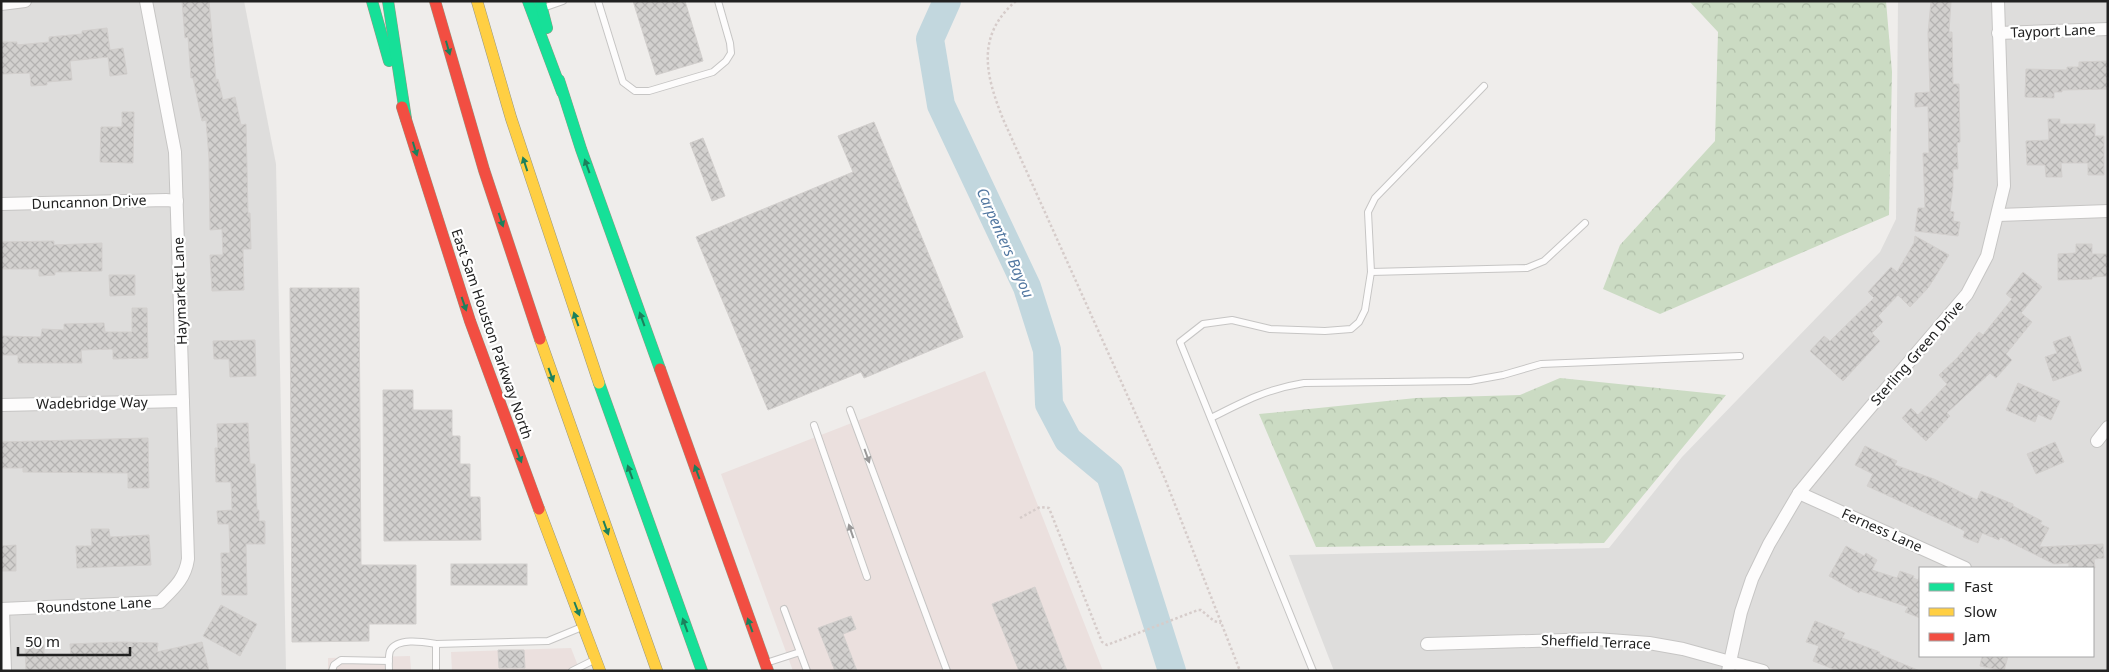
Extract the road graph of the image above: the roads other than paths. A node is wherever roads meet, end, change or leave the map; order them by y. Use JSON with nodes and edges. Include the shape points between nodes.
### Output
{"nodes":[{"id":1,"x":25,"y":1,"type":"edge"},
{"id":2,"x":146,"y":1,"type":"edge"},
{"id":3,"x":372,"y":1,"type":"edge"},
{"id":4,"x":388,"y":1,"type":"edge"},
{"id":5,"x":435,"y":1,"type":"edge"},
{"id":6,"x":477,"y":1,"type":"edge"},
{"id":7,"x":528,"y":1,"type":"edge"},
{"id":8,"x":563,"y":1,"type":"edge"},
{"id":9,"x":598,"y":1,"type":"edge"},
{"id":10,"x":718,"y":1,"type":"edge"},
{"id":11,"x":1998,"y":1,"type":"edge"},
{"id":12,"x":1,"y":4,"type":"edge"},
{"id":13,"x":541,"y":5,"type":"edge"},
{"id":14,"x":2108,"y":29,"type":"edge"},
{"id":15,"x":1998,"y":33,"type":"junction"},
{"id":16,"x":1484,"y":86,"type":"dead end"},
{"id":17,"x":562,"y":92,"type":"junction"},
{"id":18,"x":406,"y":119,"type":"junction"},
{"id":19,"x":177,"y":201,"type":"junction"},
{"id":20,"x":1,"y":204,"type":"edge"},
{"id":21,"x":2108,"y":211,"type":"edge"},
{"id":22,"x":1998,"y":215,"type":"junction"},
{"id":23,"x":1585,"y":223,"type":"dead end"},
{"id":24,"x":1371,"y":272,"type":"junction"},
{"id":25,"x":1740,"y":356,"type":"dead end"},
{"id":26,"x":183,"y":401,"type":"junction"},
{"id":27,"x":1,"y":405,"type":"edge"},
{"id":28,"x":850,"y":410,"type":"dead end"},
{"id":29,"x":1210,"y":418,"type":"junction"},
{"id":30,"x":814,"y":425,"type":"dead end"},
{"id":31,"x":2108,"y":427,"type":"edge"},
{"id":32,"x":2097,"y":441,"type":"dead end"},
{"id":33,"x":1799,"y":493,"type":"junction"},
{"id":34,"x":1963,"y":567,"type":"edge"},
{"id":35,"x":867,"y":577,"type":"dead end"},
{"id":36,"x":179,"y":582,"type":"joint"},
{"id":37,"x":2,"y":609,"type":"edge"},
{"id":38,"x":784,"y":609,"type":"dead end"},
{"id":39,"x":583,"y":626,"type":"junction"},
{"id":40,"x":436,"y":644,"type":"junction"},
{"id":41,"x":1427,"y":644,"type":"dead end"},
{"id":42,"x":800,"y":652,"type":"junction"},
{"id":43,"x":596,"y":659,"type":"junction"},
{"id":44,"x":389,"y":661,"type":"junction"},
{"id":45,"x":1729,"y":666,"type":"edge"},
{"id":46,"x":766,"y":667,"type":"edge"},
{"id":47,"x":5,"y":671,"type":"edge"},
{"id":48,"x":332,"y":671,"type":"edge"},
{"id":49,"x":389,"y":671,"type":"edge"},
{"id":50,"x":436,"y":671,"type":"edge"},
{"id":51,"x":572,"y":671,"type":"edge"},
{"id":52,"x":600,"y":671,"type":"edge"},
{"id":53,"x":658,"y":671,"type":"edge"},
{"id":54,"x":702,"y":671,"type":"edge"},
{"id":55,"x":807,"y":671,"type":"edge"},
{"id":56,"x":947,"y":671,"type":"edge"},
{"id":57,"x":1313,"y":671,"type":"edge"},
{"id":58,"x":1763,"y":671,"type":"edge"}],
"edges":[{"from":1,"to":12,"type":"street"},
{"from":2,"to":19,"type":"street","name":"Haymarket Lane","via":[[175,152]]},
{"from":3,"to":18,"type":"main road","name":"East Sam Houston Parkway North"},
{"from":4,"to":18,"type":"main road"},
{"from":5,"to":53,"type":"main road","one_way":true,"via":[[471,129],[541,347]]},
{"from":54,"to":6,"type":"main road","one_way":true,"via":[[556,261]]},
{"from":7,"to":17,"type":"main road"},
{"from":8,"to":13,"type":"lane"},
{"from":9,"to":10,"type":"lane","via":[[623,82],[635,91],[649,91],[713,72],[726,61],[730,43]]},
{"from":11,"to":15,"type":"street","name":"Sterling Green Drive"},
{"from":13,"to":17,"type":"main road"},
{"from":14,"to":15,"type":"street","name":"Tayport Lane"},
{"from":15,"to":22,"type":"street","name":"Sterling Green Drive","via":[[2004,186]]},
{"from":16,"to":24,"type":"lane","via":[[1374,198],[1368,212]]},
{"from":46,"to":17,"type":"main road","one_way":true},
{"from":18,"to":39,"type":"main road","name":"East Sam Houston Parkway North","one_way":true,"via":[[494,390]]},
{"from":19,"to":20,"type":"street","name":"Duncannon Drive"},
{"from":19,"to":26,"type":"street","name":"Haymarket Lane"},
{"from":21,"to":22,"type":"street"},
{"from":22,"to":33,"type":"street","name":"Sterling Green Drive","via":[[1987,256],[1967,294]]},
{"from":23,"to":24,"type":"lane","via":[[1544,261],[1527,268]]},
{"from":24,"to":29,"type":"lane","via":[[1365,310],[1359,322],[1350,329],[1270,329],[1232,320],[1203,324],[1180,342]]},
{"from":25,"to":29,"type":"lane","via":[[1541,364],[1470,381],[1304,383],[1277,388]]},
{"from":26,"to":27,"type":"street","name":"Wadebridge Way"},
{"from":26,"to":36,"type":"street","name":"Haymarket Lane","via":[[188,559],[186,571]]},
{"from":28,"to":56,"type":"lane","one_way":true},
{"from":29,"to":57,"type":"lane"},
{"from":35,"to":30,"type":"lane","one_way":true},
{"from":31,"to":32,"type":"street"},
{"from":33,"to":34,"type":"street","name":"Ferness Lane"},
{"from":33,"to":45,"type":"street","name":"Sterling Green Drive","via":[[1752,579]]},
{"from":36,"to":37,"type":"street","name":"Roundstone Lane","via":[[160,602]]},
{"from":37,"to":47,"type":"street"},
{"from":38,"to":42,"type":"lane"},
{"from":39,"to":40,"type":"lane","via":[[548,642]]},
{"from":39,"to":43,"type":"main road","name":"East Sam Houston Parkway North"},
{"from":40,"to":44,"type":"lane","via":[[404,642],[395,645],[390,651]]},
{"from":40,"to":50,"type":"lane"},
{"from":41,"to":45,"type":"street","name":"Sheffield Terrace","via":[[1596,640],[1683,649]]},
{"from":42,"to":46,"type":"lane"},
{"from":42,"to":55,"type":"lane"},
{"from":43,"to":51,"type":"lane"},
{"from":43,"to":52,"type":"main road","name":"East Sam Houston Parkway North"},
{"from":44,"to":48,"type":"lane","via":[[341,660],[334,664]]},
{"from":44,"to":49,"type":"lane"},
{"from":45,"to":58,"type":"street","name":"Sheffield Terrace"}]}
